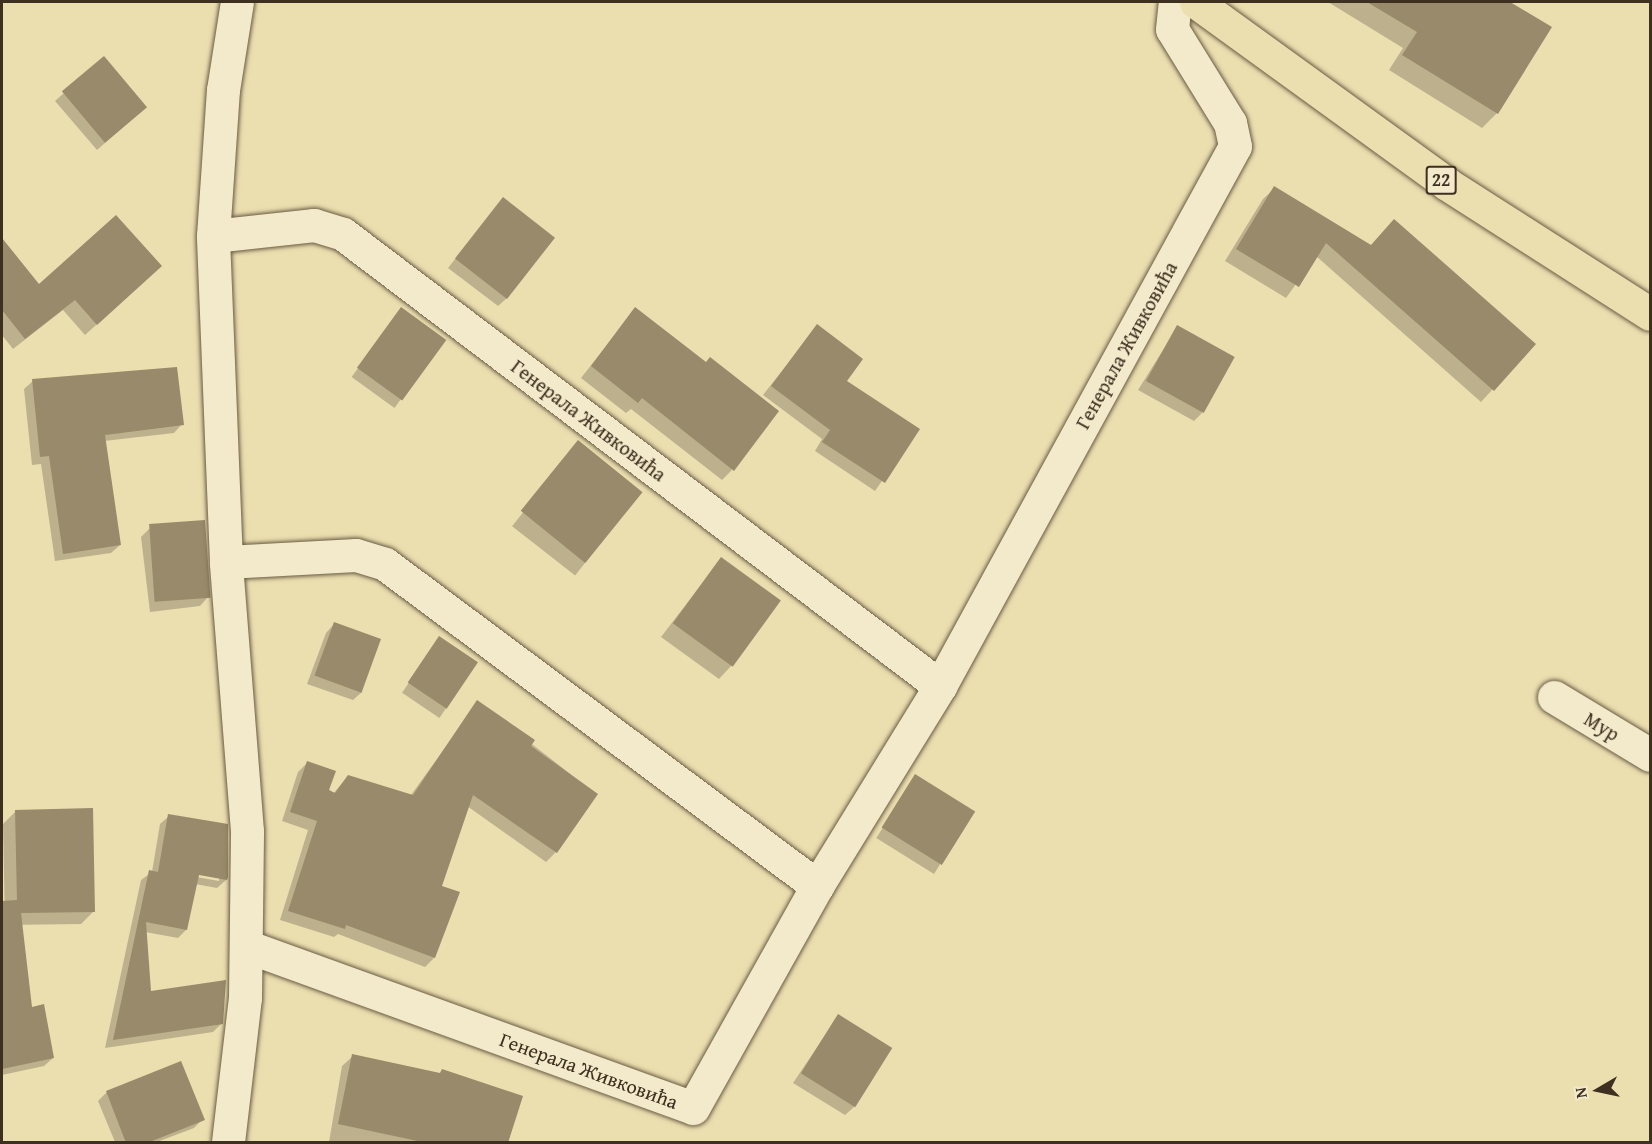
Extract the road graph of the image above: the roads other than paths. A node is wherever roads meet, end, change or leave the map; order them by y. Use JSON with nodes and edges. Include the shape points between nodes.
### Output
{"nodes":[{"id":1,"x":237,"y":2,"type":"edge"},
{"id":2,"x":1175,"y":2,"type":"edge"},
{"id":3,"x":1196,"y":2,"type":"edge"},
{"id":4,"x":213,"y":236,"type":"junction"},
{"id":5,"x":1650,"y":314,"type":"edge"},
{"id":6,"x":226,"y":562,"type":"junction"},
{"id":7,"x":940,"y":686,"type":"junction"},
{"id":8,"x":1554,"y":697,"type":"dead end"},
{"id":9,"x":1650,"y":755,"type":"edge"},
{"id":10,"x":817,"y":886,"type":"junction"},
{"id":11,"x":246,"y":946,"type":"junction"},
{"id":12,"x":228,"y":1143,"type":"edge"}],
"edges":[{"from":1,"to":4,"type":"street","via":[[223,90]]},
{"from":2,"to":7,"type":"street","name":"Генерала Живковића","via":[[1172,29],[1230,123],[1235,146]]},
{"from":3,"to":5,"type":"main road","number":"22","via":[[1447,184]]},
{"from":4,"to":6,"type":"street"},
{"from":4,"to":7,"type":"street","name":"Генерала Живковића","via":[[314,225],[343,234]]},
{"from":6,"to":10,"type":"street","via":[[356,555],[386,564]]},
{"from":6,"to":11,"type":"street","via":[[242,742]]},
{"from":7,"to":10,"type":"street","name":"Генерала Живковића"},
{"from":8,"to":9,"type":"street","name":"Мур"},
{"from":10,"to":11,"type":"street","name":"Генерала Живковића","via":[[693,1108]]},
{"from":11,"to":12,"type":"street","via":[[238,1078]]}]}
